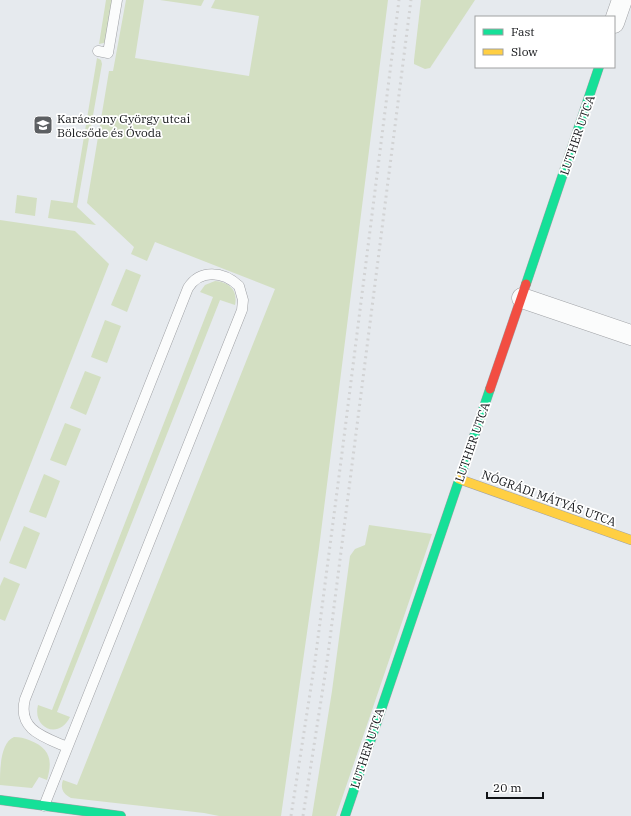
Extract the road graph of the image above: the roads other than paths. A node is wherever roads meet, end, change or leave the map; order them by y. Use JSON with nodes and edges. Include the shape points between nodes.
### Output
{"nodes":[{"id":1,"x":117,"y":0,"type":"edge"},
{"id":2,"x":622,"y":0,"type":"edge"},
{"id":3,"x":615,"y":20,"type":"edge"},
{"id":4,"x":98,"y":51,"type":"dead end"},
{"id":5,"x":599,"y":68,"type":"edge"},
{"id":6,"x":522,"y":298,"type":"junction"},
{"id":7,"x":631,"y":335,"type":"edge"},
{"id":8,"x":459,"y":479,"type":"junction"},
{"id":9,"x":631,"y":540,"type":"edge"},
{"id":10,"x":67,"y":747,"type":"junction"},
{"id":11,"x":0,"y":800,"type":"edge"},
{"id":12,"x":44,"y":806,"type":"junction"},
{"id":13,"x":66,"y":813,"type":"edge"},
{"id":14,"x":121,"y":816,"type":"edge"},
{"id":15,"x":345,"y":816,"type":"edge"}],
"edges":[{"from":1,"to":4,"type":"lane","via":[[108,53]]},
{"from":2,"to":3,"type":"street"},
{"from":5,"to":6,"type":"street","name":"LUTHER UTCA"},
{"from":6,"to":7,"type":"street"},
{"from":6,"to":8,"type":"street","name":"LUTHER UTCA"},
{"from":8,"to":9,"type":"street","name":"NÓGRÁDI MÁTYÁS UTCA"},
{"from":8,"to":15,"type":"street","name":"LUTHER UTCA"},
{"from":10,"to":10,"type":"lane","via":[[242,310],[243,300],[239,286],[221,275],[200,276],[194,279],[188,288],[25,699],[23,709],[28,726],[36,733]]},
{"from":10,"to":12,"type":"lane"},
{"from":11,"to":12,"type":"street"},
{"from":12,"to":13,"type":"street"},
{"from":13,"to":14,"type":"street"}]}
